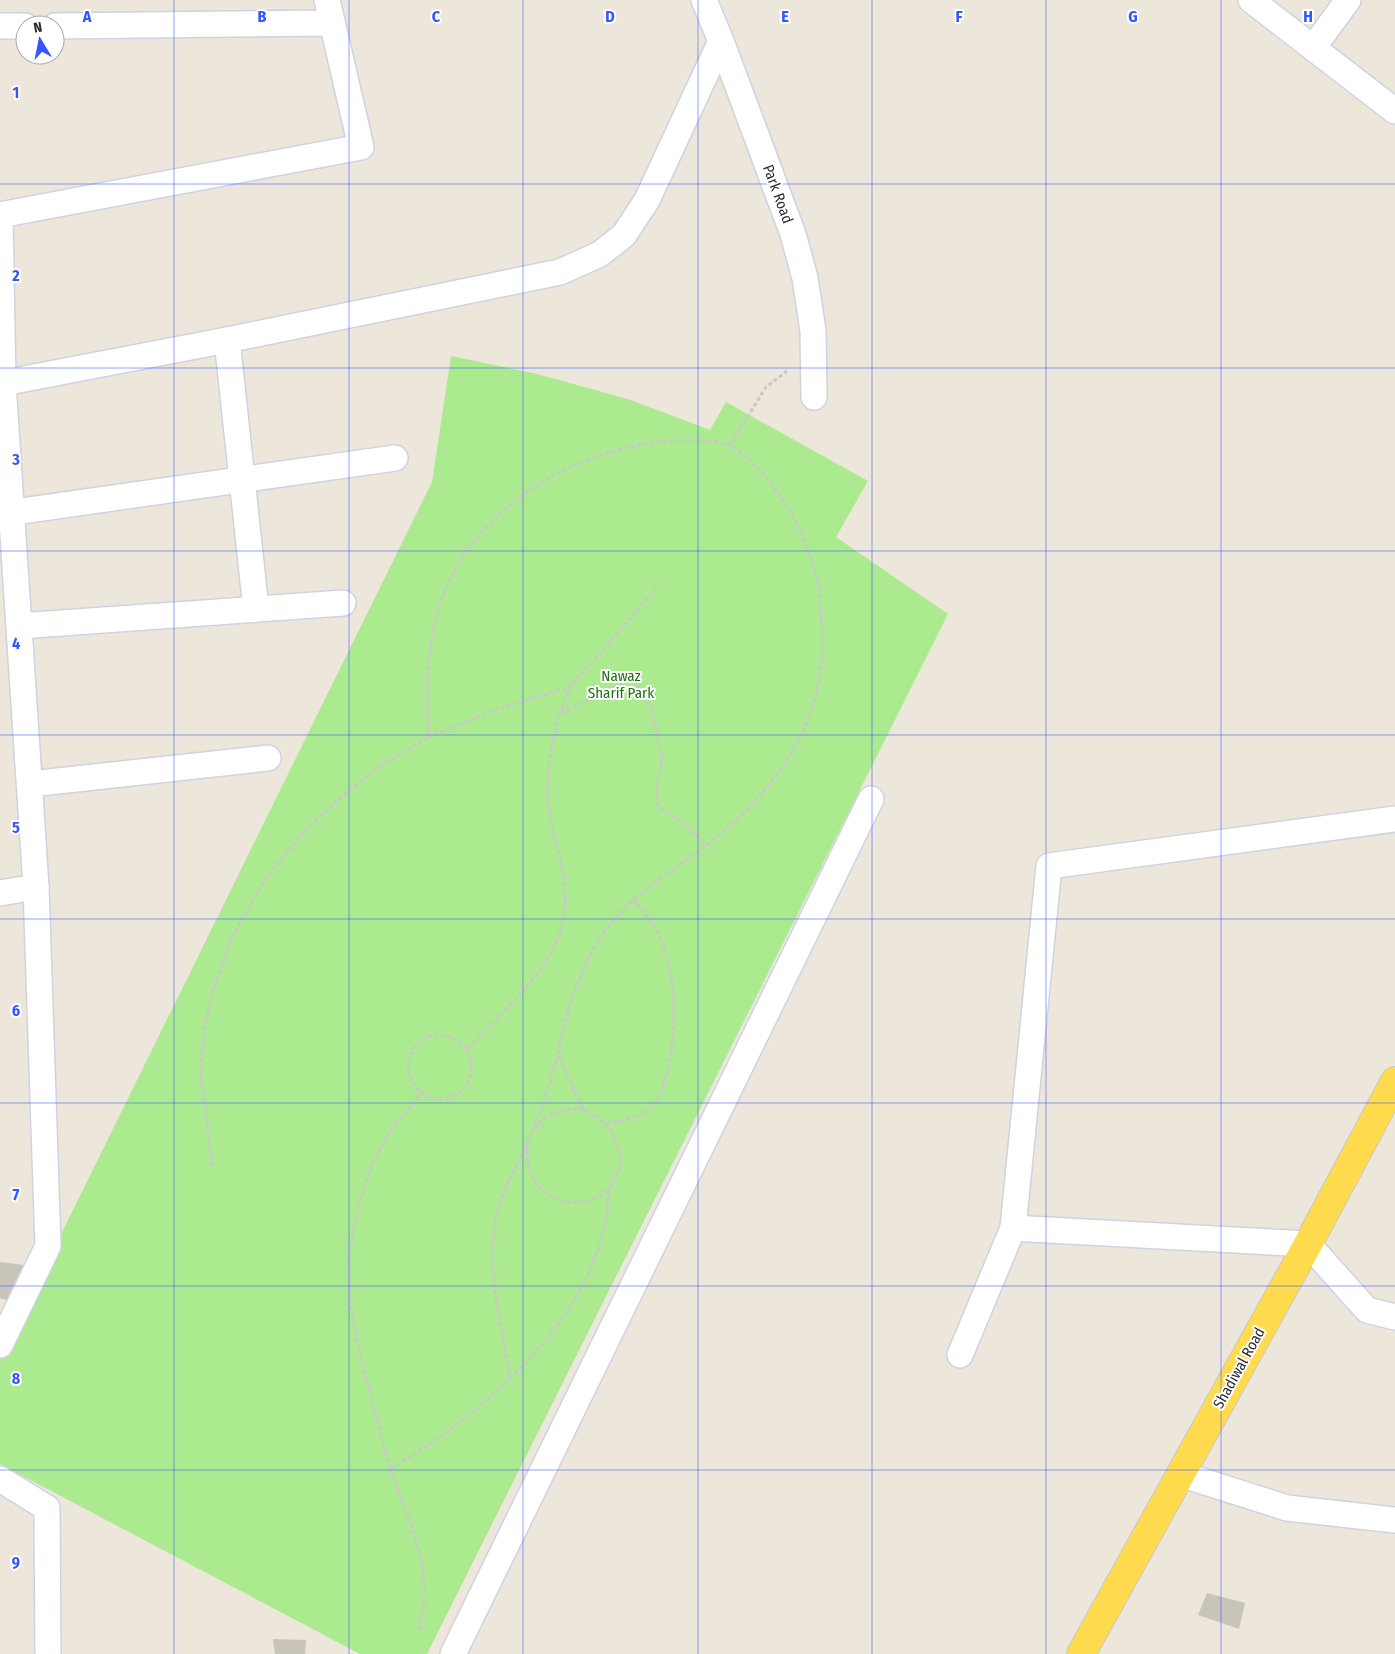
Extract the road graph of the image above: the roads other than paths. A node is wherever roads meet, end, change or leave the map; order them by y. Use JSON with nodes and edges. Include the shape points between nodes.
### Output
{"nodes":[{"id":1,"x":704,"y":0,"type":"edge"},
{"id":2,"x":1251,"y":0,"type":"edge"},
{"id":3,"x":1348,"y":0,"type":"edge"},
{"id":4,"x":329,"y":12,"type":"edge"},
{"id":5,"x":65,"y":25,"type":"edge"},
{"id":6,"x":0,"y":26,"type":"edge"},
{"id":7,"x":15,"y":26,"type":"edge"},
{"id":8,"x":721,"y":41,"type":"junction"},
{"id":9,"x":1313,"y":48,"type":"junction"},
{"id":10,"x":1395,"y":110,"type":"edge"},
{"id":11,"x":0,"y":210,"type":"edge"},
{"id":12,"x":0,"y":215,"type":"edge"},
{"id":13,"x":228,"y":340,"type":"junction"},
{"id":14,"x":3,"y":383,"type":"junction"},
{"id":15,"x":814,"y":397,"type":"dead end"},
{"id":16,"x":395,"y":458,"type":"dead end"},
{"id":17,"x":242,"y":480,"type":"junction"},
{"id":18,"x":6,"y":513,"type":"edge"},
{"id":19,"x":342,"y":603,"type":"dead end"},
{"id":20,"x":256,"y":609,"type":"junction"},
{"id":21,"x":13,"y":638,"type":"edge"},
{"id":22,"x":268,"y":758,"type":"dead end"},
{"id":23,"x":30,"y":784,"type":"junction"},
{"id":24,"x":871,"y":799,"type":"dead end"},
{"id":25,"x":1395,"y":819,"type":"edge"},
{"id":26,"x":36,"y":887,"type":"junction"},
{"id":27,"x":0,"y":893,"type":"edge"},
{"id":28,"x":1395,"y":1080,"type":"edge"},
{"id":29,"x":1013,"y":1228,"type":"junction"},
{"id":30,"x":1308,"y":1244,"type":"junction"},
{"id":31,"x":1395,"y":1317,"type":"edge"},
{"id":32,"x":0,"y":1345,"type":"edge"},
{"id":33,"x":960,"y":1355,"type":"dead end"},
{"id":34,"x":1180,"y":1474,"type":"junction"},
{"id":35,"x":0,"y":1479,"type":"edge"},
{"id":36,"x":1395,"y":1520,"type":"edge"},
{"id":37,"x":48,"y":1654,"type":"edge"},
{"id":38,"x":452,"y":1654,"type":"edge"},
{"id":39,"x":1081,"y":1654,"type":"edge"}],
"edges":[{"from":1,"to":8,"type":"street","name":"Park Road"},
{"from":2,"to":9,"type":"street"},
{"from":3,"to":9,"type":"street"},
{"from":4,"to":5,"type":"street"},
{"from":4,"to":12,"type":"street","via":[[361,147]]},
{"from":6,"to":7,"type":"street"},
{"from":8,"to":13,"type":"street","via":[[647,200],[624,234],[600,254],[560,272]]},
{"from":8,"to":15,"type":"street","name":"Park Road","via":[[792,234],[804,278],[813,332]]},
{"from":9,"to":10,"type":"street"},
{"from":11,"to":12,"type":"street"},
{"from":12,"to":14,"type":"street"},
{"from":13,"to":14,"type":"street"},
{"from":13,"to":17,"type":"street"},
{"from":14,"to":18,"type":"street"},
{"from":16,"to":17,"type":"street"},
{"from":17,"to":18,"type":"street"},
{"from":17,"to":20,"type":"street"},
{"from":18,"to":21,"type":"street"},
{"from":19,"to":20,"type":"street"},
{"from":20,"to":21,"type":"street"},
{"from":21,"to":23,"type":"street"},
{"from":22,"to":23,"type":"street"},
{"from":23,"to":26,"type":"street"},
{"from":24,"to":38,"type":"street"},
{"from":25,"to":29,"type":"street","via":[[1049,866]]},
{"from":26,"to":27,"type":"street"},
{"from":26,"to":32,"type":"street","via":[[48,1246]]},
{"from":28,"to":30,"type":"main road","name":"Shadiwal Road"},
{"from":29,"to":30,"type":"street"},
{"from":29,"to":33,"type":"street"},
{"from":30,"to":31,"type":"street","via":[[1367,1310]]},
{"from":30,"to":34,"type":"main road","name":"Shadiwal Road"},
{"from":34,"to":36,"type":"street","via":[[1287,1508]]},
{"from":34,"to":39,"type":"main road","name":"Shadiwal Road"},
{"from":35,"to":37,"type":"street","via":[[47,1508]]}]}
